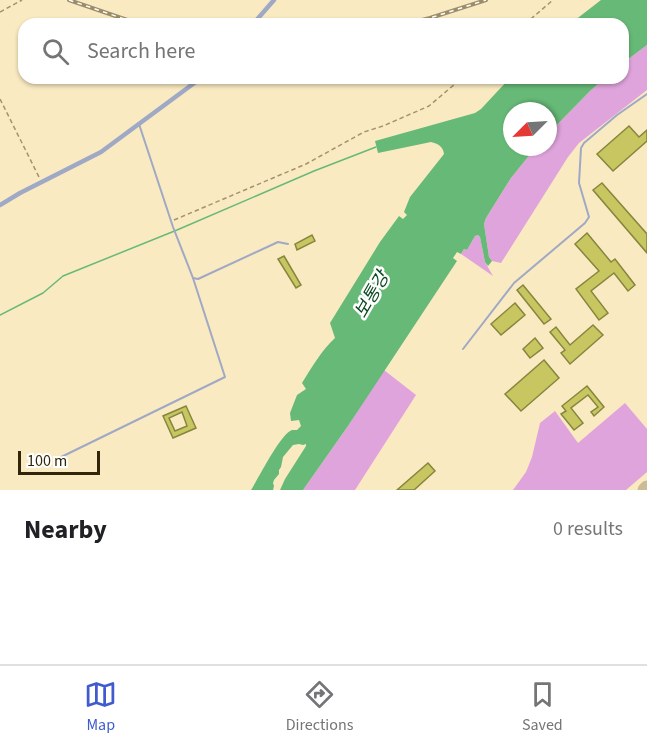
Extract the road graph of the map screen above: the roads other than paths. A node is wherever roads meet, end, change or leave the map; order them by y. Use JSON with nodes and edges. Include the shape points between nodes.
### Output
{"nodes":[{"id":1,"x":274,"y":0,"type":"edge"},
{"id":2,"x":258,"y":18,"type":"edge"},
{"id":3,"x":193,"y":84,"type":"edge"},
{"id":4,"x":647,"y":94,"type":"edge"},
{"id":5,"x":139,"y":124,"type":"junction"},
{"id":6,"x":0,"y":205,"type":"edge"},
{"id":7,"x":288,"y":244,"type":"dead end"},
{"id":8,"x":193,"y":278,"type":"junction"},
{"id":9,"x":463,"y":349,"type":"dead end"},
{"id":10,"x":55,"y":460,"type":"dead end"}],
"edges":[{"from":1,"to":2,"type":"street"},
{"from":3,"to":5,"type":"street"},
{"from":4,"to":9,"type":"lane","via":[[581,148],[579,183],[589,216],[585,223],[514,284]]},
{"from":5,"to":6,"type":"street","via":[[101,152]]},
{"from":5,"to":8,"type":"lane"},
{"from":7,"to":8,"type":"lane","via":[[278,242]]},
{"from":8,"to":10,"type":"lane","via":[[225,377]]}]}
